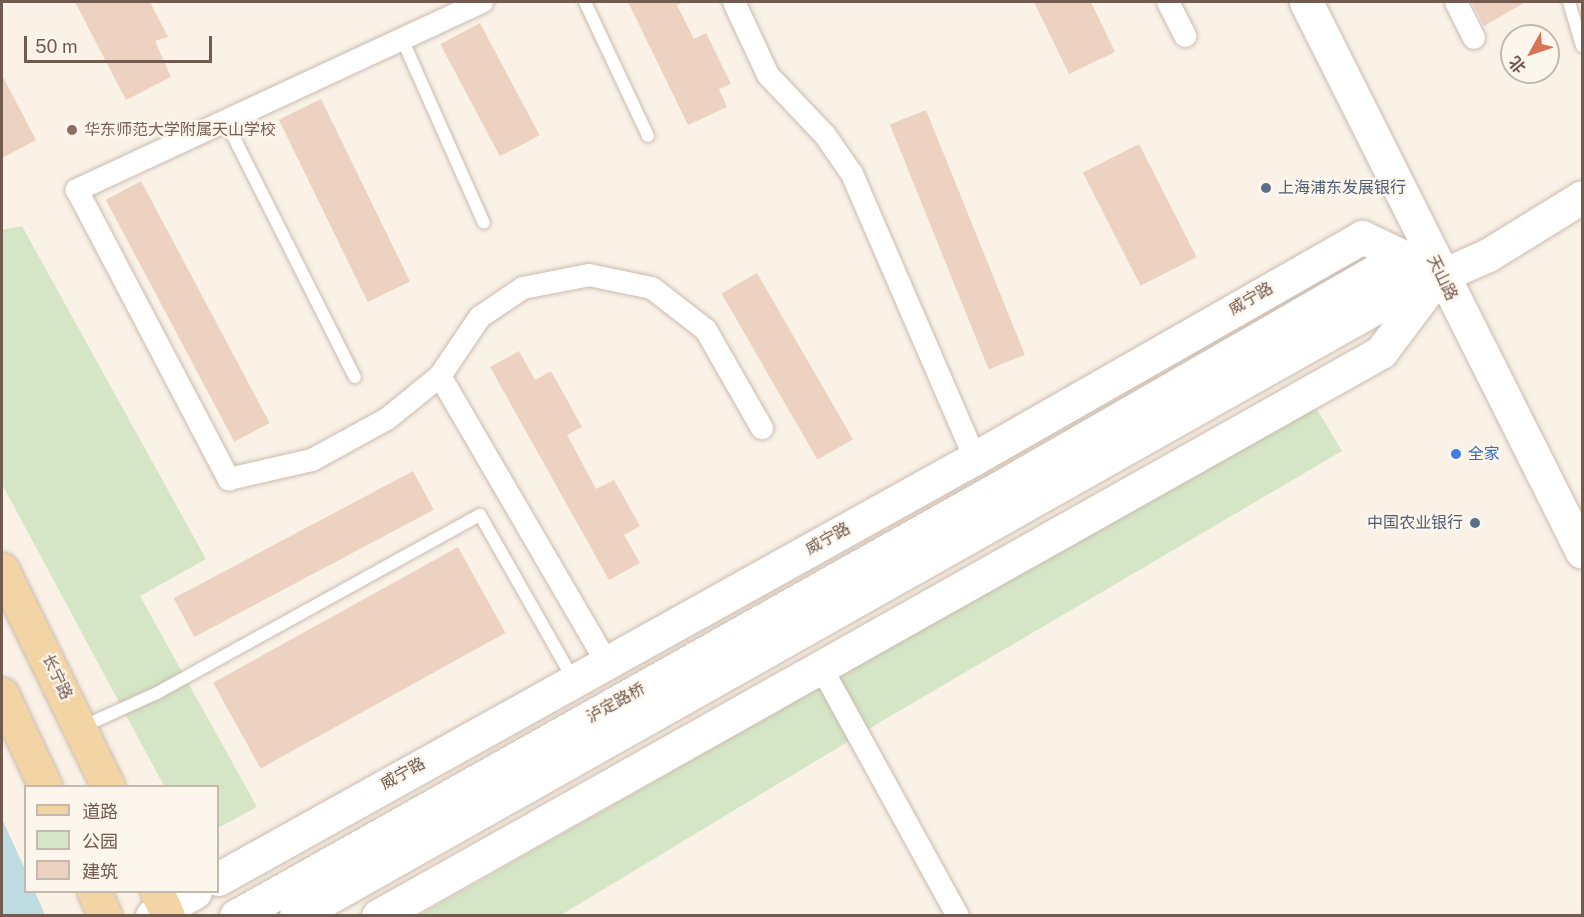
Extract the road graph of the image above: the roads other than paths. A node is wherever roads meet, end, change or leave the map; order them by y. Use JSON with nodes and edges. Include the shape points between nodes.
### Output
{"nodes":[{"id":1,"x":482,"y":2,"type":"edge"},
{"id":2,"x":585,"y":2,"type":"edge"},
{"id":3,"x":734,"y":2,"type":"edge"},
{"id":4,"x":1168,"y":2,"type":"edge"},
{"id":5,"x":1306,"y":2,"type":"edge"},
{"id":6,"x":1456,"y":2,"type":"edge"},
{"id":7,"x":1569,"y":2,"type":"edge"},
{"id":8,"x":1185,"y":36,"type":"dead end"},
{"id":9,"x":1474,"y":38,"type":"dead end"},
{"id":10,"x":402,"y":39,"type":"junction"},
{"id":11,"x":1582,"y":46,"type":"edge"},
{"id":12,"x":225,"y":120,"type":"junction"},
{"id":13,"x":648,"y":136,"type":"dead end"},
{"id":14,"x":1582,"y":197,"type":"edge"},
{"id":15,"x":484,"y":223,"type":"dead end"},
{"id":16,"x":1440,"y":274,"type":"junction"},
{"id":17,"x":440,"y":375,"type":"junction"},
{"id":18,"x":355,"y":377,"type":"dead end"},
{"id":19,"x":762,"y":428,"type":"dead end"},
{"id":20,"x":975,"y":458,"type":"junction"},
{"id":21,"x":1004,"y":503,"type":"junction"},
{"id":22,"x":1582,"y":552,"type":"edge"},
{"id":23,"x":2,"y":569,"type":"edge"},
{"id":24,"x":606,"y":661,"type":"junction"},
{"id":25,"x":821,"y":667,"type":"junction"},
{"id":26,"x":573,"y":680,"type":"junction"},
{"id":27,"x":2,"y":694,"type":"edge"},
{"id":28,"x":81,"y":728,"type":"junction"},
{"id":29,"x":45,"y":785,"type":"edge"},
{"id":30,"x":108,"y":785,"type":"edge"},
{"id":31,"x":219,"y":878,"type":"edge"},
{"id":32,"x":95,"y":893,"type":"edge"},
{"id":33,"x":191,"y":893,"type":"edge"},
{"id":34,"x":160,"y":908,"type":"edge"},
{"id":35,"x":105,"y":915,"type":"edge"},
{"id":36,"x":237,"y":915,"type":"edge"},
{"id":37,"x":296,"y":915,"type":"edge"},
{"id":38,"x":378,"y":915,"type":"edge"},
{"id":39,"x":958,"y":915,"type":"edge"}],
"edges":[{"from":1,"to":10,"type":"street"},
{"from":2,"to":13,"type":"lane"},
{"from":3,"to":20,"type":"street","via":[[768,75],[825,135],[852,174]]},
{"from":4,"to":8,"type":"street"},
{"from":5,"to":16,"type":"main road","name":"天山路"},
{"from":6,"to":9,"type":"street"},
{"from":7,"to":11,"type":"lane"},
{"from":10,"to":12,"type":"street"},
{"from":10,"to":15,"type":"lane"},
{"from":12,"to":17,"type":"street","via":[[77,190],[229,479],[312,460],[387,419]]},
{"from":12,"to":18,"type":"lane"},
{"from":14,"to":16,"type":"main road","via":[[1488,255]]},
{"from":16,"to":20,"type":"main road","name":"威宁路","via":[[1362,237]]},
{"from":16,"to":21,"type":"main road","via":[[1377,270]]},
{"from":16,"to":22,"type":"main road","name":"天山路"},
{"from":16,"to":25,"type":"main road","via":[[1381,352]]},
{"from":17,"to":19,"type":"street","via":[[480,317],[523,288],[590,275],[652,288],[706,330]]},
{"from":17,"to":24,"type":"street"},
{"from":20,"to":24,"type":"main road","name":"威宁路"},
{"from":21,"to":36,"type":"main road","name":"泸定路桥"},
{"from":21,"to":37,"type":"main road","name":"泸定路桥"},
{"from":23,"to":28,"type":"main road","name":"长宁路"},
{"from":24,"to":26,"type":"main road","name":"威宁路"},
{"from":25,"to":38,"type":"main road"},
{"from":25,"to":39,"type":"street"},
{"from":26,"to":28,"type":"lane","via":[[480,515],[157,693]]},
{"from":26,"to":31,"type":"main road","name":"威宁路"},
{"from":27,"to":29,"type":"main road"},
{"from":28,"to":30,"type":"main road","name":"长宁路"},
{"from":32,"to":35,"type":"main road"},
{"from":33,"to":34,"type":"main road"}]}
